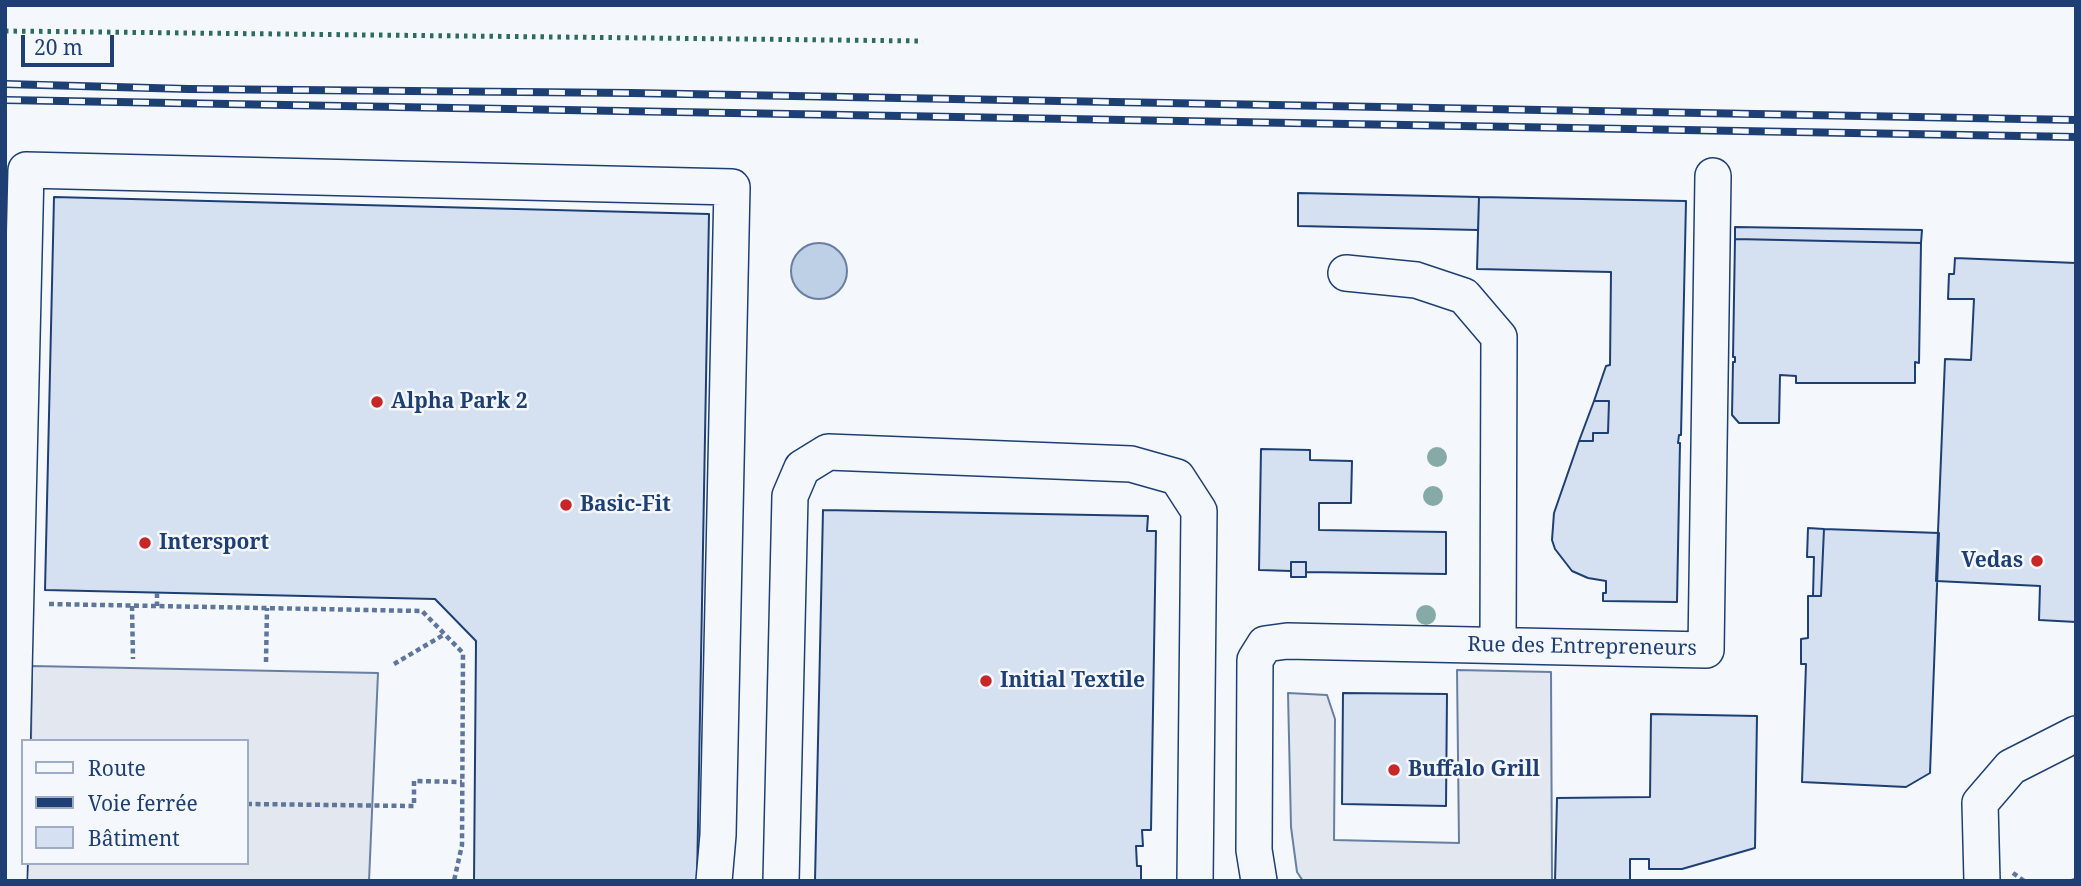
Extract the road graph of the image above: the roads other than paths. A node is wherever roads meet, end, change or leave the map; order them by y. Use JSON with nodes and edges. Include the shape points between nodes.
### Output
{"nodes":[{"id":1,"x":1713,"y":176,"type":"dead end"},
{"id":2,"x":1346,"y":273,"type":"dead end"},
{"id":3,"x":1498,"y":645,"type":"junction"},
{"id":4,"x":2076,"y":734,"type":"edge"},
{"id":5,"x":9,"y":881,"type":"edge"},
{"id":6,"x":714,"y":881,"type":"edge"},
{"id":7,"x":780,"y":881,"type":"edge"},
{"id":8,"x":1195,"y":881,"type":"edge"},
{"id":9,"x":1259,"y":881,"type":"edge"},
{"id":10,"x":1982,"y":881,"type":"edge"}],
"edges":[{"from":1,"to":3,"type":"street","name":"Rue des Entrepreneurs","via":[[1706,650]]},
{"from":2,"to":3,"type":"street","via":[[1416,280],[1464,296],[1499,337]]},
{"from":3,"to":9,"type":"street","name":"Rue des Entrepreneurs","via":[[1265,644],[1255,660],[1254,850]]},
{"from":4,"to":10,"type":"street","via":[[2011,767],[1980,803]]},
{"from":5,"to":6,"type":"street","via":[[26,170],[732,187]]},
{"from":7,"to":8,"type":"street","via":[[790,496],[802,468],[828,452],[1131,464],[1177,477],[1199,511]]}]}
